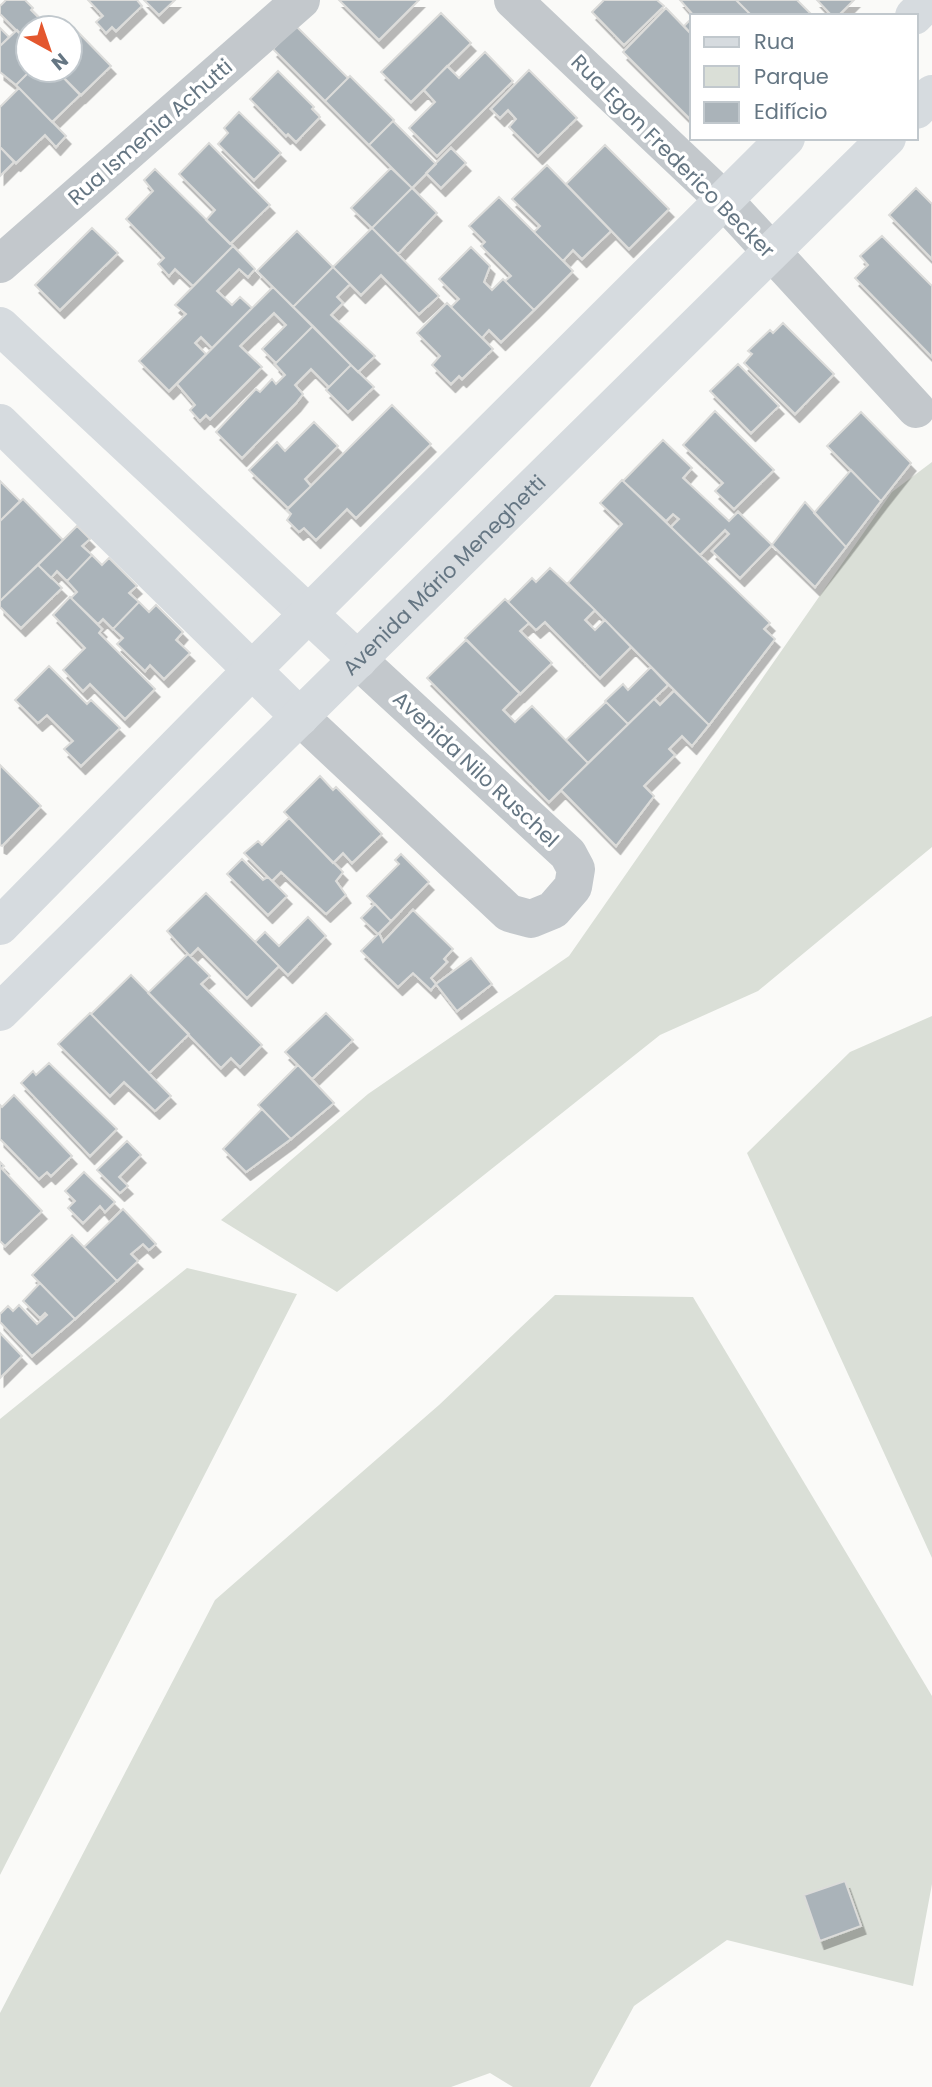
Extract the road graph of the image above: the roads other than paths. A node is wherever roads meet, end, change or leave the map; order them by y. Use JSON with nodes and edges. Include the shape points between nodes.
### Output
{"nodes":[{"id":1,"x":301,"y":0,"type":"edge"},
{"id":2,"x":513,"y":0,"type":"edge"},
{"id":3,"x":930,"y":0,"type":"edge"},
{"id":4,"x":916,"y":14,"type":"edge"},
{"id":5,"x":932,"y":94,"type":"edge"},
{"id":6,"x":918,"y":108,"type":"edge"},
{"id":7,"x":784,"y":140,"type":"edge"},
{"id":8,"x":885,"y":140,"type":"edge"},
{"id":9,"x":723,"y":199,"type":"junction"},
{"id":10,"x":771,"y":252,"type":"junction"},
{"id":11,"x":0,"y":264,"type":"edge"},
{"id":12,"x":0,"y":326,"type":"edge"},
{"id":13,"x":916,"y":409,"type":"dead end"},
{"id":14,"x":0,"y":423,"type":"edge"},
{"id":15,"x":309,"y":614,"type":"junction"},
{"id":16,"x":358,"y":660,"type":"junction"},
{"id":17,"x":252,"y":670,"type":"junction"},
{"id":18,"x":300,"y":717,"type":"junction"},
{"id":19,"x":0,"y":926,"type":"edge"},
{"id":20,"x":0,"y":1012,"type":"edge"}],
"edges":[{"from":1,"to":11,"type":"street","name":"Rua Ismenia Achutti"},
{"from":2,"to":9,"type":"street","name":"Rua Egon Frederico Becker"},
{"from":3,"to":4,"type":"street"},
{"from":5,"to":6,"type":"street"},
{"from":7,"to":9,"type":"street"},
{"from":8,"to":10,"type":"street","name":"Avenida Mário Meneghetti"},
{"from":9,"to":10,"type":"street","name":"Rua Egon Frederico Becker"},
{"from":9,"to":15,"type":"street"},
{"from":10,"to":13,"type":"street","name":"Rua Egon Frederico Becker"},
{"from":10,"to":16,"type":"street","name":"Avenida Mário Meneghetti"},
{"from":12,"to":15,"type":"street","name":"Avenida Nilo Ruschel"},
{"from":14,"to":17,"type":"street","name":"Avenida Nilo Ruschel"},
{"from":15,"to":16,"type":"street","name":"Avenida Nilo Ruschel"},
{"from":15,"to":17,"type":"street"},
{"from":16,"to":18,"type":"street","name":"Avenida Mário Meneghetti"},
{"from":16,"to":18,"type":"street","name":"Avenida Nilo Ruschel","via":[[568,854],[576,869],[573,887],[553,910],[531,919],[509,913]]},
{"from":17,"to":18,"type":"street","name":"Avenida Nilo Ruschel"},
{"from":17,"to":19,"type":"street"},
{"from":18,"to":20,"type":"street","name":"Avenida Mário Meneghetti"}]}
